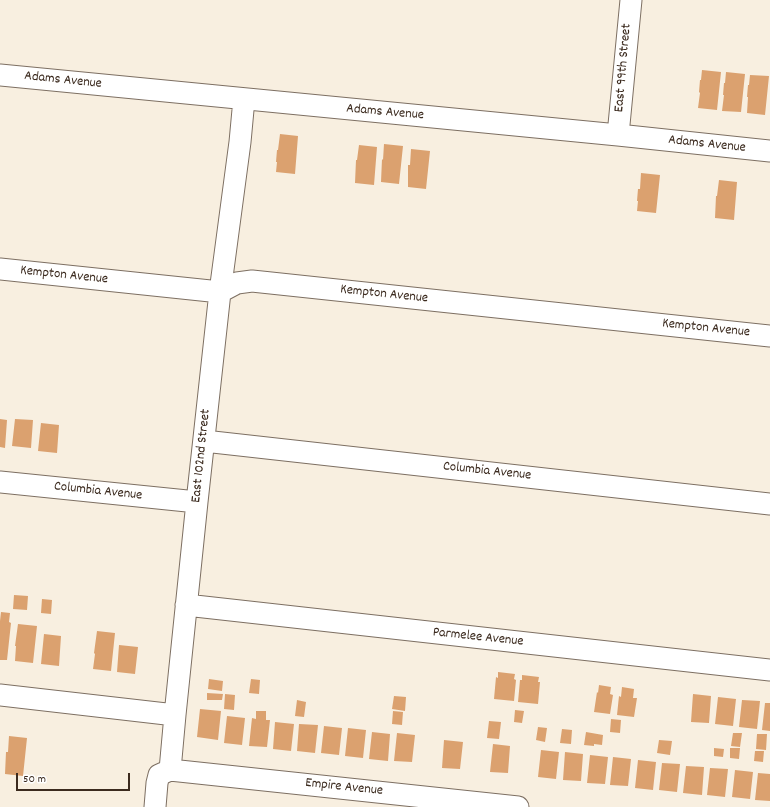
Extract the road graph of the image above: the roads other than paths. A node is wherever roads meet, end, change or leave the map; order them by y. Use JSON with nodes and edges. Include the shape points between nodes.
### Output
{"nodes":[{"id":1,"x":631,"y":0,"type":"edge"},
{"id":2,"x":0,"y":75,"type":"edge"},
{"id":3,"x":244,"y":99,"type":"junction"},
{"id":4,"x":618,"y":135,"type":"junction"},
{"id":5,"x":770,"y":151,"type":"edge"},
{"id":6,"x":0,"y":269,"type":"edge"},
{"id":7,"x":220,"y":292,"type":"junction"},
{"id":8,"x":770,"y":336,"type":"edge"},
{"id":9,"x":204,"y":441,"type":"junction"},
{"id":10,"x":0,"y":482,"type":"edge"},
{"id":11,"x":197,"y":502,"type":"junction"},
{"id":12,"x":770,"y":504,"type":"edge"},
{"id":13,"x":186,"y":605,"type":"junction"},
{"id":14,"x":770,"y":670,"type":"edge"},
{"id":15,"x":0,"y":695,"type":"edge"},
{"id":16,"x":175,"y":715,"type":"junction"},
{"id":17,"x":170,"y":770,"type":"junction"},
{"id":18,"x":154,"y":807,"type":"edge"},
{"id":19,"x":518,"y":807,"type":"edge"}],
"edges":[{"from":1,"to":4,"type":"street","name":"East 99th Street"},
{"from":2,"to":3,"type":"street","name":"Adams Avenue"},
{"from":3,"to":4,"type":"street","name":"Adams Avenue"},
{"from":3,"to":7,"type":"street","name":"East 102nd Street"},
{"from":4,"to":5,"type":"street","name":"Adams Avenue"},
{"from":6,"to":7,"type":"street","name":"Kempton Avenue"},
{"from":7,"to":8,"type":"street","name":"Kempton Avenue","via":[[237,283],[252,281]]},
{"from":7,"to":9,"type":"street","name":"East 102nd Street"},
{"from":9,"to":11,"type":"street","name":"East 102nd Street"},
{"from":9,"to":12,"type":"street","name":"Columbia Avenue"},
{"from":10,"to":11,"type":"street","name":"Columbia Avenue"},
{"from":11,"to":13,"type":"street","name":"East 102nd Street"},
{"from":13,"to":14,"type":"street","name":"Parmelee Avenue"},
{"from":13,"to":16,"type":"street","name":"East 102nd Street"},
{"from":15,"to":16,"type":"street"},
{"from":16,"to":17,"type":"street","name":"East 102nd Street"},
{"from":17,"to":18,"type":"street","via":[[159,775]]},
{"from":17,"to":19,"type":"street","name":"Empire Avenue"}]}
